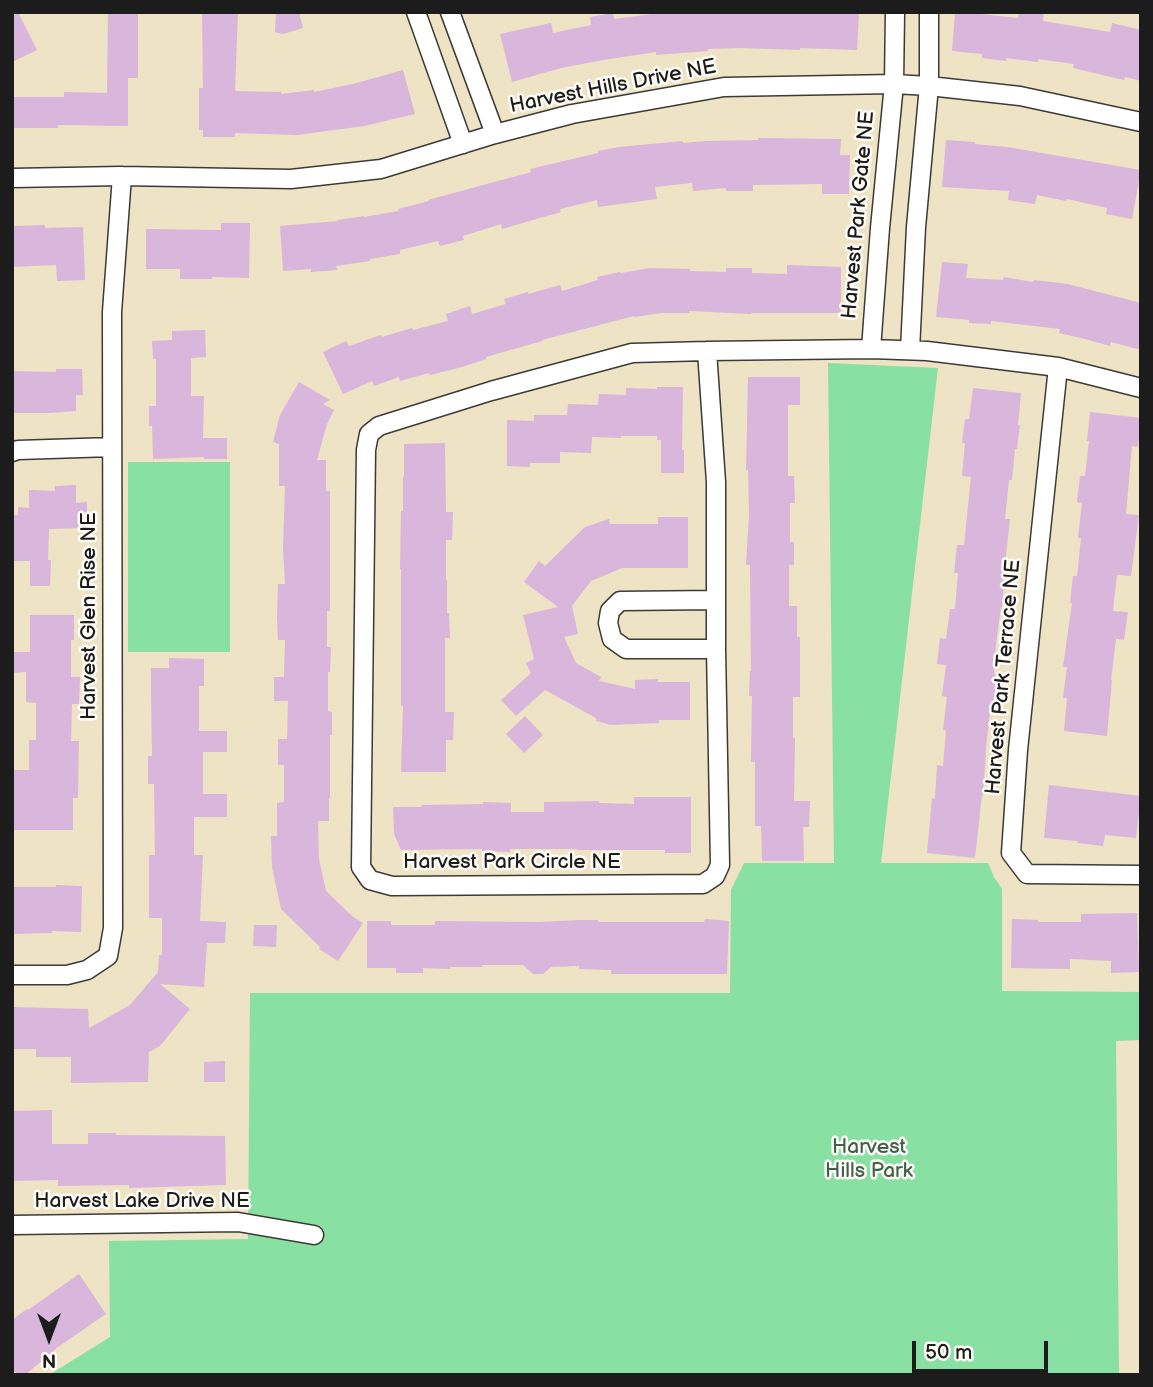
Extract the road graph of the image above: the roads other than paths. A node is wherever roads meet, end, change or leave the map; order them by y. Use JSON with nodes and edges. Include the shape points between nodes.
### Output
{"nodes":[{"id":1,"x":416,"y":12,"type":"edge"},
{"id":2,"x":450,"y":12,"type":"edge"},
{"id":3,"x":895,"y":12,"type":"edge"},
{"id":4,"x":929,"y":12,"type":"edge"},
{"id":5,"x":894,"y":84,"type":"junction"},
{"id":6,"x":929,"y":86,"type":"junction"},
{"id":7,"x":1141,"y":122,"type":"edge"},
{"id":8,"x":495,"y":134,"type":"junction"},
{"id":9,"x":463,"y":144,"type":"junction"},
{"id":10,"x":122,"y":176,"type":"junction"},
{"id":11,"x":12,"y":178,"type":"edge"},
{"id":12,"x":871,"y":349,"type":"junction"},
{"id":13,"x":910,"y":350,"type":"junction"},
{"id":14,"x":707,"y":351,"type":"junction"},
{"id":15,"x":1058,"y":367,"type":"junction"},
{"id":16,"x":1141,"y":388,"type":"edge"},
{"id":17,"x":112,"y":447,"type":"junction"},
{"id":18,"x":12,"y":452,"type":"edge"},
{"id":19,"x":716,"y":600,"type":"junction"},
{"id":20,"x":716,"y":649,"type":"junction"},
{"id":21,"x":1141,"y":875,"type":"edge"},
{"id":22,"x":12,"y":975,"type":"edge"},
{"id":23,"x":12,"y":1224,"type":"edge"},
{"id":24,"x":314,"y":1235,"type":"dead end"}],
"edges":[{"from":1,"to":9,"type":"street"},
{"from":2,"to":8,"type":"street"},
{"from":3,"to":5,"type":"street","name":"Harvest Park Gate NE"},
{"from":4,"to":6,"type":"street"},
{"from":5,"to":6,"type":"street","name":"Harvest Hills Drive NE"},
{"from":5,"to":8,"type":"street","name":"Harvest Hills Drive NE","via":[[724,87],[572,114]]},
{"from":5,"to":12,"type":"street","name":"Harvest Park Gate NE"},
{"from":6,"to":7,"type":"street","name":"Harvest Hills Drive NE","via":[[1020,96]]},
{"from":6,"to":13,"type":"street"},
{"from":8,"to":9,"type":"street","name":"Harvest Hills Drive NE"},
{"from":9,"to":10,"type":"street","name":"Harvest Hills Drive NE","via":[[381,169],[291,178]]},
{"from":10,"to":11,"type":"street","name":"Harvest Hills Drive NE"},
{"from":10,"to":17,"type":"street","name":"Harvest Glen Rise NE","via":[[113,312]]},
{"from":12,"to":13,"type":"street","name":"Harvest Park Circle NE"},
{"from":12,"to":14,"type":"street","name":"Harvest Park Circle NE"},
{"from":13,"to":15,"type":"street"},
{"from":14,"to":19,"type":"street","name":"Harvest Park Circle NE","via":[[716,482]]},
{"from":14,"to":20,"type":"street","name":"Harvest Park Circle NE","via":[[632,353],[491,391],[379,426],[369,434],[361,867],[370,880],[392,886],[703,884],[715,876],[720,865]]},
{"from":15,"to":16,"type":"street"},
{"from":15,"to":21,"type":"street","name":"Harvest Park Terrace NE","via":[[1011,853],[1027,874]]},
{"from":17,"to":18,"type":"street"},
{"from":17,"to":22,"type":"street","name":"Harvest Glen Rise NE","via":[[113,928],[108,956],[87,970],[67,975]]},
{"from":19,"to":20,"type":"street","name":"Harvest Park Circle NE"},
{"from":19,"to":20,"type":"street","via":[[620,601],[610,611],[608,623],[612,639],[626,649]]},
{"from":23,"to":24,"type":"street","name":"Harvest Lake Drive NE","via":[[238,1222]]}]}
